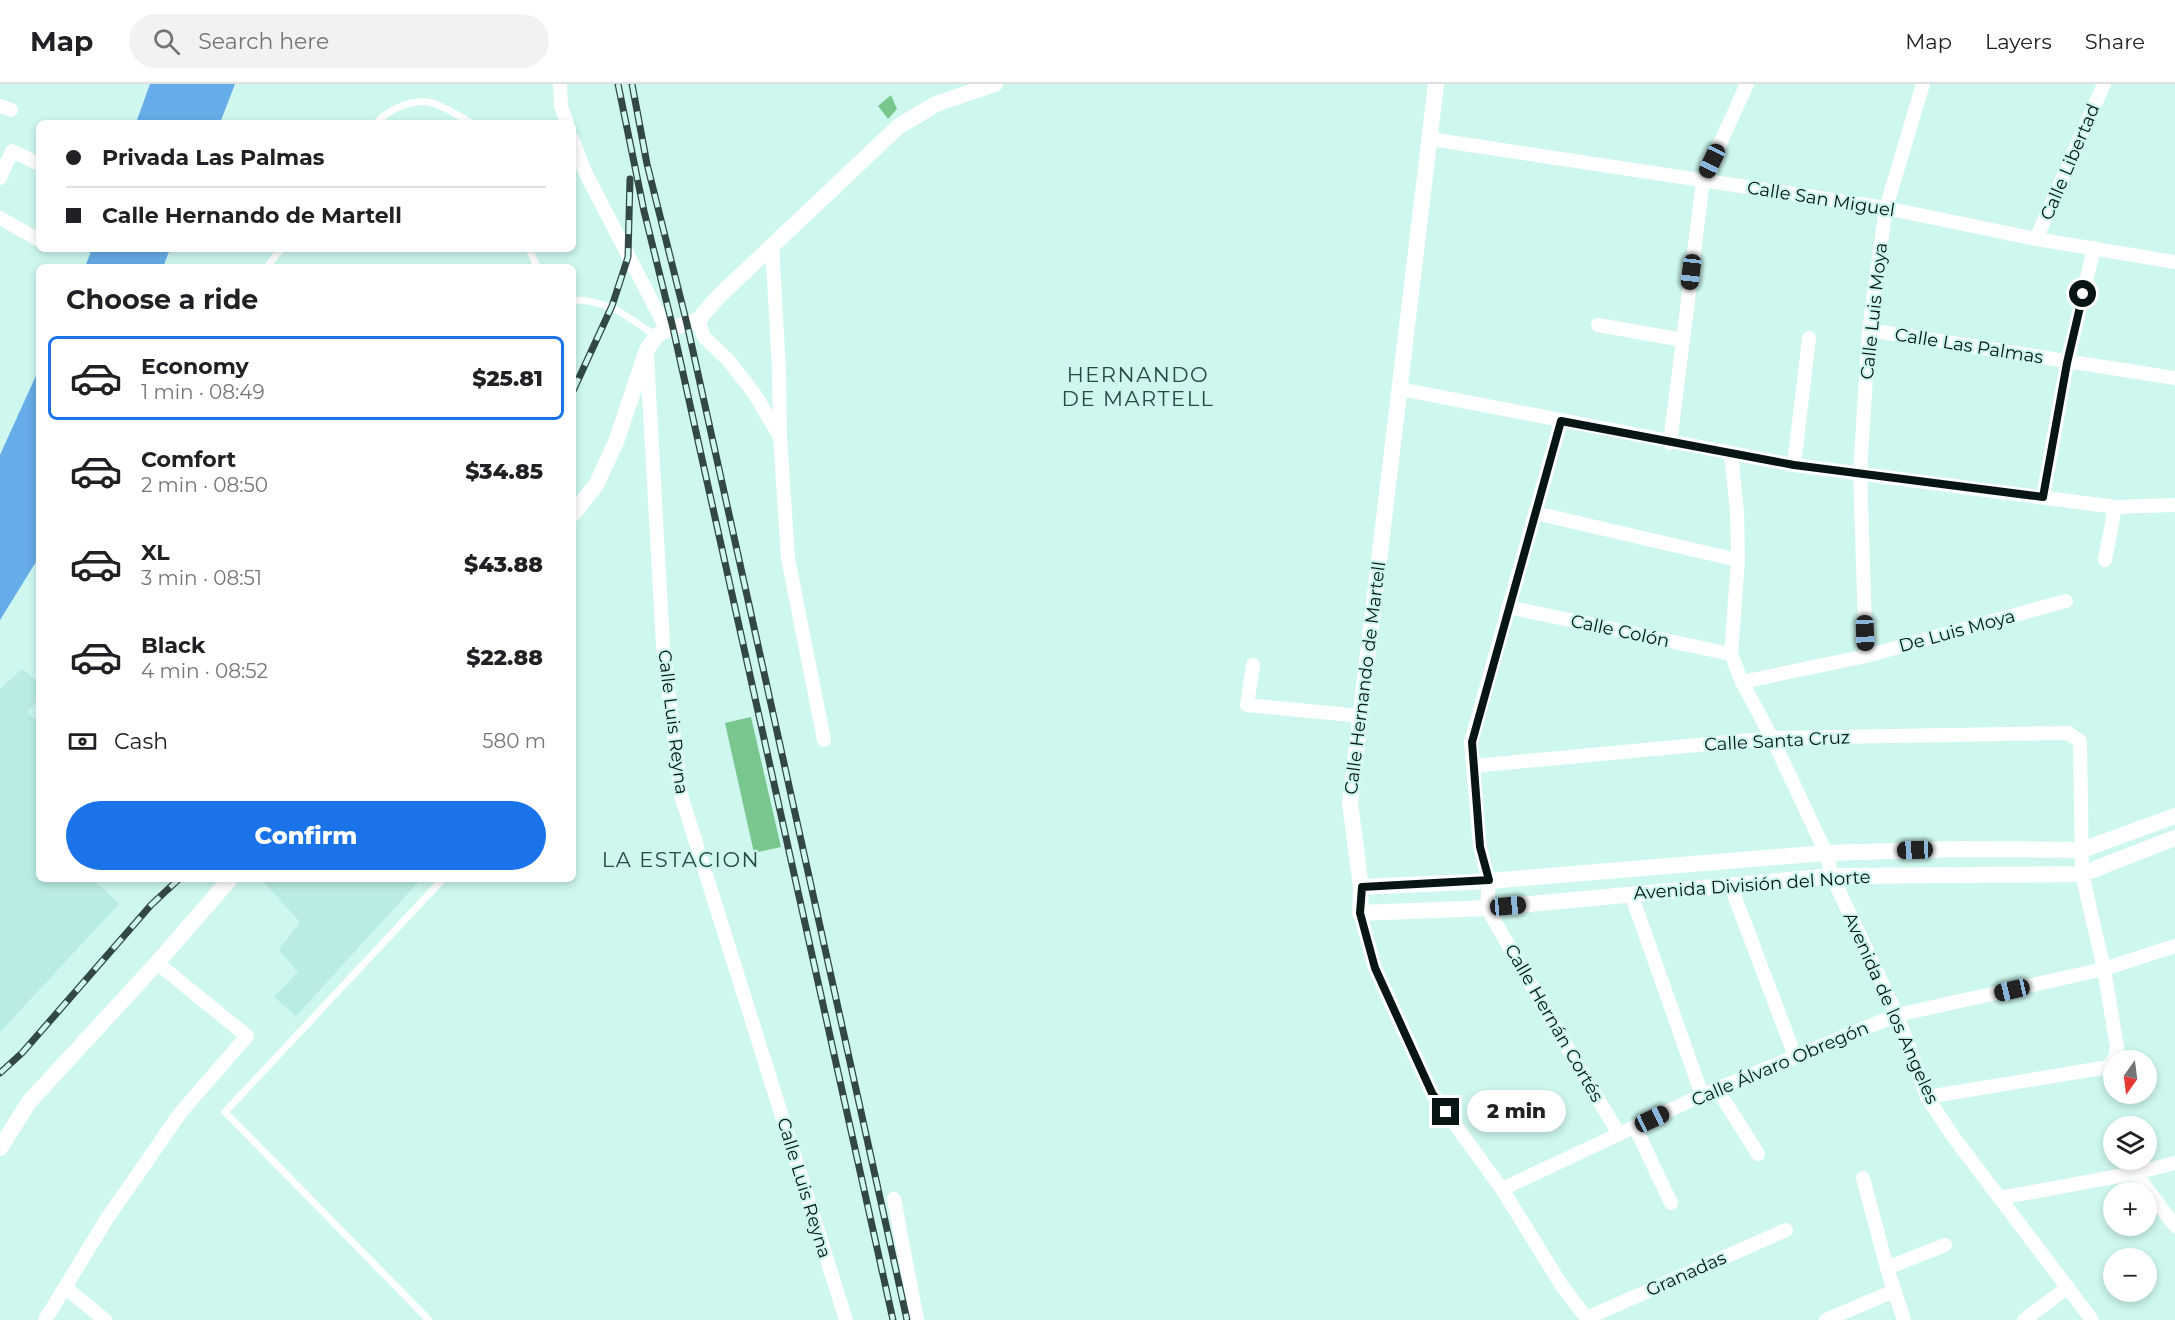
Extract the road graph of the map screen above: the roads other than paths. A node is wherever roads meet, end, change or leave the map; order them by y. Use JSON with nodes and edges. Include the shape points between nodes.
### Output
{"nodes":[{"id":1,"x":560,"y":84,"type":"edge"},
{"id":2,"x":995,"y":84,"type":"edge"},
{"id":3,"x":1436,"y":84,"type":"edge"},
{"id":4,"x":1747,"y":84,"type":"edge"},
{"id":5,"x":1923,"y":84,"type":"edge"},
{"id":6,"x":2104,"y":84,"type":"edge"},
{"id":7,"x":379,"y":120,"type":"edge"},
{"id":8,"x":465,"y":120,"type":"edge"},
{"id":9,"x":566,"y":120,"type":"edge"},
{"id":10,"x":1430,"y":139,"type":"junction"},
{"id":11,"x":576,"y":148,"type":"edge"},
{"id":12,"x":36,"y":163,"type":"edge"},
{"id":13,"x":0,"y":178,"type":"edge"},
{"id":14,"x":1703,"y":181,"type":"junction"},
{"id":15,"x":1886,"y":208,"type":"junction"},
{"id":16,"x":0,"y":218,"type":"edge"},
{"id":17,"x":36,"y":238,"type":"edge"},
{"id":18,"x":2036,"y":239,"type":"junction"},
{"id":19,"x":772,"y":245,"type":"junction"},
{"id":20,"x":2094,"y":248,"type":"junction"},
{"id":21,"x":279,"y":252,"type":"edge"},
{"id":22,"x":2175,"y":262,"type":"edge"},
{"id":23,"x":269,"y":264,"type":"edge"},
{"id":24,"x":576,"y":300,"type":"edge"},
{"id":25,"x":698,"y":320,"type":"junction"},
{"id":26,"x":1598,"y":325,"type":"dead end"},
{"id":27,"x":1869,"y":330,"type":"junction"},
{"id":28,"x":662,"y":333,"type":"junction"},
{"id":29,"x":1809,"y":338,"type":"dead end"},
{"id":30,"x":1683,"y":340,"type":"junction"},
{"id":31,"x":647,"y":350,"type":"junction"},
{"id":32,"x":2067,"y":363,"type":"junction"},
{"id":33,"x":2175,"y":378,"type":"edge"},
{"id":34,"x":1400,"y":389,"type":"junction"},
{"id":35,"x":1561,"y":421,"type":"junction"},
{"id":36,"x":780,"y":437,"type":"junction"},
{"id":37,"x":1670,"y":442,"type":"junction"},
{"id":38,"x":1731,"y":454,"type":"junction"},
{"id":39,"x":1794,"y":465,"type":"junction"},
{"id":40,"x":1860,"y":472,"type":"junction"},
{"id":41,"x":2043,"y":497,"type":"junction"},
{"id":42,"x":2175,"y":505,"type":"edge"},
{"id":43,"x":2115,"y":507,"type":"junction"},
{"id":44,"x":576,"y":510,"type":"edge"},
{"id":45,"x":1535,"y":513,"type":"junction"},
{"id":46,"x":1738,"y":560,"type":"junction"},
{"id":47,"x":2105,"y":560,"type":"dead end"},
{"id":48,"x":2066,"y":601,"type":"dead end"},
{"id":49,"x":1508,"y":607,"type":"junction"},
{"id":50,"x":1731,"y":654,"type":"junction"},
{"id":51,"x":1866,"y":656,"type":"junction"},
{"id":52,"x":1253,"y":665,"type":"dead end"},
{"id":53,"x":1742,"y":682,"type":"junction"},
{"id":54,"x":1361,"y":716,"type":"junction"},
{"id":55,"x":1772,"y":738,"type":"junction"},
{"id":56,"x":824,"y":740,"type":"dead end"},
{"id":57,"x":1473,"y":766,"type":"junction"},
{"id":58,"x":2175,"y":816,"type":"edge"},
{"id":59,"x":2175,"y":838,"type":"edge"},
{"id":60,"x":2082,"y":850,"type":"junction"},
{"id":61,"x":1826,"y":853,"type":"junction"},
{"id":62,"x":2082,"y":874,"type":"junction"},
{"id":63,"x":1832,"y":876,"type":"junction"},
{"id":64,"x":1489,"y":880,"type":"junction"},
{"id":65,"x":222,"y":882,"type":"edge"},
{"id":66,"x":440,"y":882,"type":"edge"},
{"id":67,"x":1362,"y":887,"type":"junction"},
{"id":68,"x":1731,"y":887,"type":"junction"},
{"id":69,"x":1631,"y":894,"type":"junction"},
{"id":70,"x":1487,"y":908,"type":"junction"},
{"id":71,"x":1360,"y":913,"type":"junction"},
{"id":72,"x":2175,"y":946,"type":"edge"},
{"id":73,"x":157,"y":963,"type":"junction"},
{"id":74,"x":2104,"y":969,"type":"junction"},
{"id":75,"x":1898,"y":1015,"type":"junction"},
{"id":76,"x":1795,"y":1056,"type":"junction"},
{"id":77,"x":1717,"y":1089,"type":"junction"},
{"id":78,"x":1702,"y":1095,"type":"junction"},
{"id":79,"x":1927,"y":1097,"type":"junction"},
{"id":80,"x":1635,"y":1127,"type":"junction"},
{"id":81,"x":1619,"y":1134,"type":"junction"},
{"id":82,"x":0,"y":1148,"type":"edge"},
{"id":83,"x":1758,"y":1154,"type":"dead end"},
{"id":84,"x":2175,"y":1163,"type":"edge"},
{"id":85,"x":2135,"y":1173,"type":"junction"},
{"id":86,"x":1863,"y":1178,"type":"dead end"},
{"id":87,"x":1502,"y":1189,"type":"junction"},
{"id":88,"x":2000,"y":1198,"type":"junction"},
{"id":89,"x":894,"y":1199,"type":"dead end"},
{"id":90,"x":1671,"y":1203,"type":"dead end"},
{"id":91,"x":2175,"y":1226,"type":"edge"},
{"id":92,"x":1786,"y":1230,"type":"dead end"},
{"id":93,"x":1945,"y":1245,"type":"dead end"},
{"id":94,"x":1887,"y":1268,"type":"junction"},
{"id":95,"x":2068,"y":1287,"type":"junction"},
{"id":96,"x":66,"y":1288,"type":"junction"},
{"id":97,"x":1894,"y":1291,"type":"junction"},
{"id":98,"x":1587,"y":1319,"type":"edge"},
{"id":99,"x":45,"y":1320,"type":"edge"},
{"id":100,"x":105,"y":1320,"type":"edge"},
{"id":101,"x":429,"y":1320,"type":"edge"},
{"id":102,"x":846,"y":1320,"type":"edge"},
{"id":103,"x":917,"y":1320,"type":"edge"},
{"id":104,"x":1826,"y":1320,"type":"edge"},
{"id":105,"x":1904,"y":1320,"type":"edge"},
{"id":106,"x":2024,"y":1320,"type":"edge"},
{"id":107,"x":2092,"y":1320,"type":"edge"}],
"edges":[{"from":1,"to":9,"type":"street"},
{"from":2,"to":19,"type":"street","via":[[936,104],[899,126]]},
{"from":3,"to":10,"type":"street","name":"Calle Hernando de Martell"},
{"from":4,"to":14,"type":"street"},
{"from":5,"to":15,"type":"street","name":"Calle Luis Moya"},
{"from":6,"to":18,"type":"street","name":"Calle Libertad"},
{"from":7,"to":8,"type":"lane","via":[[408,104],[429,102]]},
{"from":10,"to":14,"type":"street","name":"Calle San Miguel"},
{"from":10,"to":34,"type":"street","name":"Calle Hernando de Martell"},
{"from":11,"to":28,"type":"street"},
{"from":12,"to":13,"type":"street","via":[[12,151]]},
{"from":14,"to":15,"type":"street","name":"Calle San Miguel"},
{"from":14,"to":30,"type":"street"},
{"from":15,"to":18,"type":"street","name":"Calle San Miguel"},
{"from":15,"to":27,"type":"street","name":"Calle Luis Moya"},
{"from":16,"to":17,"type":"street"},
{"from":18,"to":20,"type":"street","name":"Calle San Miguel"},
{"from":19,"to":25,"type":"street"},
{"from":19,"to":36,"type":"street"},
{"from":20,"to":22,"type":"street","name":"Calle San Miguel"},
{"from":20,"to":32,"type":"street"},
{"from":21,"to":23,"type":"lane"},
{"from":24,"to":28,"type":"lane","via":[[612,306]]},
{"from":25,"to":28,"type":"street"},
{"from":25,"to":36,"type":"street","via":[[704,337],[728,360]]},
{"from":26,"to":30,"type":"street"},
{"from":27,"to":32,"type":"street","name":"Calle Las Palmas"},
{"from":27,"to":40,"type":"street","name":"Calle Luis Moya"},
{"from":28,"to":31,"type":"street"},
{"from":29,"to":39,"type":"street"},
{"from":30,"to":37,"type":"street"},
{"from":31,"to":44,"type":"street","via":[[616,442],[596,485]]},
{"from":31,"to":102,"type":"street","name":"Calle Luis Reyna","via":[[663,645],[681,795]]},
{"from":32,"to":33,"type":"street","name":"Calle Las Palmas"},
{"from":32,"to":41,"type":"street"},
{"from":34,"to":35,"type":"street"},
{"from":34,"to":54,"type":"street","name":"Calle Hernando de Martell"},
{"from":35,"to":37,"type":"street"},
{"from":35,"to":45,"type":"street"},
{"from":36,"to":56,"type":"street","via":[[788,558]]},
{"from":37,"to":38,"type":"street"},
{"from":38,"to":39,"type":"street"},
{"from":38,"to":46,"type":"street","name":"Avenida de los Angeles"},
{"from":39,"to":40,"type":"street"},
{"from":40,"to":41,"type":"street"},
{"from":40,"to":51,"type":"street","name":"Calle Luis Moya"},
{"from":41,"to":43,"type":"street"},
{"from":42,"to":43,"type":"street"},
{"from":43,"to":47,"type":"street"},
{"from":45,"to":46,"type":"street"},
{"from":45,"to":49,"type":"street"},
{"from":46,"to":50,"type":"street","name":"Avenida de los Angeles"},
{"from":48,"to":51,"type":"street","name":"De Luis Moya"},
{"from":49,"to":50,"type":"street","name":"Calle Colón"},
{"from":49,"to":57,"type":"street","via":[[1472,742]]},
{"from":50,"to":53,"type":"street","name":"Avenida de los Angeles"},
{"from":51,"to":53,"type":"street","name":"De Luis Moya"},
{"from":52,"to":54,"type":"street","via":[[1247,705]]},
{"from":53,"to":55,"type":"street","name":"Avenida de los Angeles"},
{"from":54,"to":67,"type":"street","name":"Calle Hernando de Martell","via":[[1350,803]]},
{"from":55,"to":57,"type":"street","name":"Calle Santa Cruz"},
{"from":55,"to":60,"type":"street","name":"Calle Santa Cruz","via":[[2068,733],[2080,741]]},
{"from":55,"to":61,"type":"street","name":"Avenida de los Angeles"},
{"from":57,"to":64,"type":"street","via":[[1480,847]]},
{"from":58,"to":60,"type":"street","name":"Avenida División del Norte"},
{"from":59,"to":62,"type":"street","name":"Avenida División del Norte"},
{"from":60,"to":61,"type":"street","name":"Avenida División del Norte"},
{"from":60,"to":62,"type":"street"},
{"from":61,"to":63,"type":"street","name":"Avenida de los Angeles"},
{"from":61,"to":64,"type":"street","name":"Avenida División del Norte"},
{"from":62,"to":63,"type":"street","name":"Avenida División del Norte"},
{"from":62,"to":74,"type":"street"},
{"from":63,"to":68,"type":"street","name":"Avenida División del Norte"},
{"from":63,"to":75,"type":"street","name":"Avenida de los Angeles"},
{"from":64,"to":67,"type":"street","name":"Avenida División del Norte"},
{"from":64,"to":70,"type":"street"},
{"from":65,"to":73,"type":"street"},
{"from":66,"to":101,"type":"lane","via":[[225,1112]]},
{"from":67,"to":71,"type":"street","name":"Calle Hernando de Martell"},
{"from":68,"to":69,"type":"street","name":"Avenida División del Norte"},
{"from":68,"to":76,"type":"street"},
{"from":69,"to":70,"type":"street","name":"Avenida División del Norte"},
{"from":69,"to":78,"type":"street"},
{"from":70,"to":71,"type":"street","name":"Avenida División del Norte"},
{"from":70,"to":81,"type":"street","name":"Calle Hernán Cortés"},
{"from":71,"to":87,"type":"street","name":"Calle Hernando de Martell","via":[[1375,968],[1432,1093]]},
{"from":72,"to":74,"type":"street","name":"Calle Álvaro Obregón"},
{"from":73,"to":82,"type":"street","via":[[29,1102]]},
{"from":73,"to":96,"type":"street","via":[[247,1036],[181,1112],[106,1220]]},
{"from":74,"to":75,"type":"street","name":"Calle Álvaro Obregón"},
{"from":74,"to":79,"type":"street","via":[[2117,1047],[2108,1067]]},
{"from":75,"to":76,"type":"street","name":"Calle Álvaro Obregón"},
{"from":75,"to":79,"type":"street","name":"Avenida de los Angeles"},
{"from":76,"to":77,"type":"street","name":"Calle Álvaro Obregón"},
{"from":77,"to":78,"type":"street","name":"Calle Álvaro Obregón"},
{"from":77,"to":83,"type":"street"},
{"from":78,"to":80,"type":"street","name":"Calle Álvaro Obregón"},
{"from":79,"to":88,"type":"street","name":"Avenida de los Angeles"},
{"from":80,"to":81,"type":"street","name":"Calle Álvaro Obregón"},
{"from":80,"to":90,"type":"street"},
{"from":81,"to":87,"type":"street","name":"Calle Álvaro Obregón"},
{"from":84,"to":85,"type":"street"},
{"from":85,"to":88,"type":"street"},
{"from":85,"to":91,"type":"street"},
{"from":86,"to":94,"type":"street"},
{"from":87,"to":98,"type":"street","name":"Calle Hernando de Martell"},
{"from":88,"to":95,"type":"street","name":"Avenida de los Angeles"},
{"from":89,"to":103,"type":"street"},
{"from":92,"to":98,"type":"street","name":"Granadas"},
{"from":93,"to":94,"type":"street"},
{"from":94,"to":97,"type":"street"},
{"from":95,"to":106,"type":"street"},
{"from":95,"to":107,"type":"street","name":"Avenida de los Angeles"},
{"from":96,"to":99,"type":"street"},
{"from":96,"to":100,"type":"street"},
{"from":97,"to":104,"type":"street"},
{"from":97,"to":105,"type":"street"}]}
